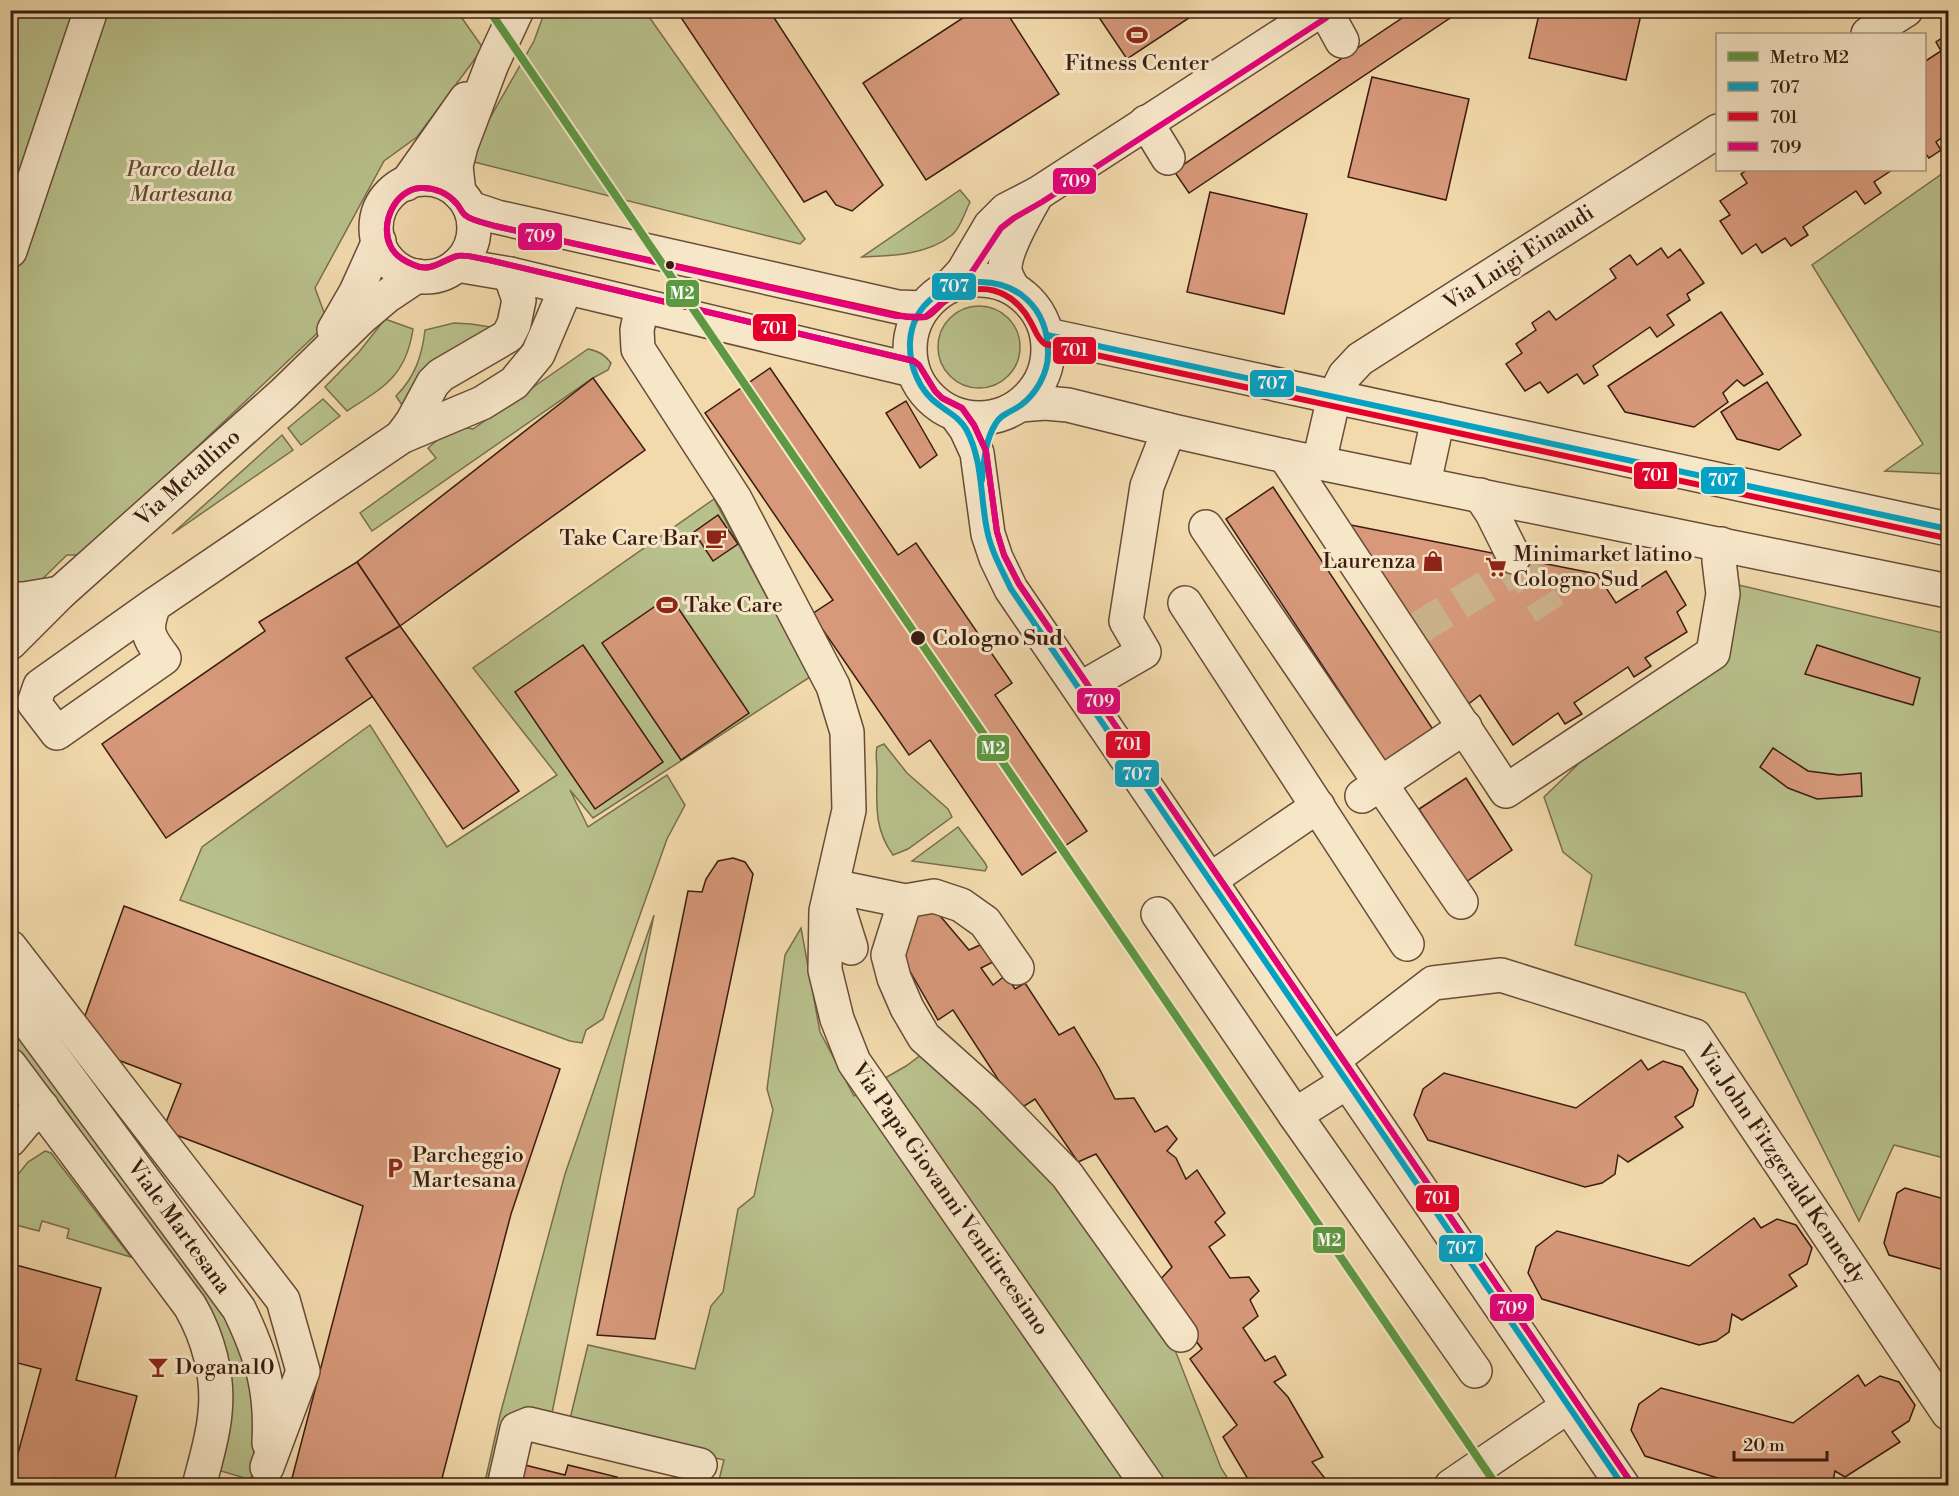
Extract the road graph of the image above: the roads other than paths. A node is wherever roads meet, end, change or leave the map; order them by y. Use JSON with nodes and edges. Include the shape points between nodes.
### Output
{"nodes":[{"id":1,"x":91,"y":10,"type":"edge"},
{"id":2,"x":518,"y":10,"type":"edge"},
{"id":3,"x":1323,"y":10,"type":"edge"},
{"id":4,"x":1906,"y":10,"type":"edge"},
{"id":5,"x":1870,"y":33,"type":"edge"},
{"id":6,"x":1342,"y":41,"type":"dead end"},
{"id":7,"x":492,"y":63,"type":"junction"},
{"id":8,"x":1146,"y":122,"type":"junction"},
{"id":9,"x":1716,"y":132,"type":"edge"},
{"id":10,"x":1168,"y":158,"type":"dead end"},
{"id":11,"x":406,"y":183,"type":"junction"},
{"id":12,"x":1036,"y":194,"type":"junction"},
{"id":13,"x":464,"y":200,"type":"junction"},
{"id":14,"x":379,"y":241,"type":"junction"},
{"id":15,"x":10,"y":251,"type":"edge"},
{"id":16,"x":458,"y":265,"type":"junction"},
{"id":17,"x":510,"y":274,"type":"junction"},
{"id":18,"x":417,"y":276,"type":"junction"},
{"id":19,"x":950,"y":286,"type":"junction"},
{"id":20,"x":566,"y":288,"type":"junction"},
{"id":21,"x":1013,"y":288,"type":"junction"},
{"id":22,"x":642,"y":306,"type":"junction"},
{"id":23,"x":923,"y":308,"type":"junction"},
{"id":24,"x":1047,"y":335,"type":"junction"},
{"id":25,"x":315,"y":361,"type":"junction"},
{"id":26,"x":912,"y":370,"type":"junction"},
{"id":27,"x":1334,"y":397,"type":"junction"},
{"id":28,"x":1011,"y":410,"type":"junction"},
{"id":29,"x":956,"y":415,"type":"junction"},
{"id":30,"x":1438,"y":419,"type":"junction"},
{"id":31,"x":1169,"y":430,"type":"junction"},
{"id":32,"x":400,"y":437,"type":"junction"},
{"id":33,"x":1285,"y":456,"type":"junction"},
{"id":34,"x":1319,"y":462,"type":"junction"},
{"id":35,"x":982,"y":480,"type":"junction"},
{"id":36,"x":1424,"y":483,"type":"junction"},
{"id":37,"x":1480,"y":495,"type":"junction"},
{"id":38,"x":1206,"y":527,"type":"dead end"},
{"id":39,"x":1948,"y":529,"type":"edge"},
{"id":40,"x":1720,"y":544,"type":"junction"},
{"id":41,"x":1514,"y":557,"type":"tunnel mouth"},
{"id":42,"x":1948,"y":591,"type":"edge"},
{"id":43,"x":60,"y":593,"type":"junction"},
{"id":44,"x":10,"y":599,"type":"edge"},
{"id":45,"x":1185,"y":603,"type":"dead end"},
{"id":46,"x":153,"y":605,"type":"dead end"},
{"id":47,"x":10,"y":643,"type":"edge"},
{"id":48,"x":1080,"y":689,"type":"junction"},
{"id":49,"x":1465,"y":727,"type":"junction"},
{"id":50,"x":1371,"y":790,"type":"junction"},
{"id":51,"x":1318,"y":806,"type":"junction"},
{"id":52,"x":1210,"y":880,"type":"junction"},
{"id":53,"x":832,"y":886,"type":"junction"},
{"id":54,"x":905,"y":901,"type":"junction"},
{"id":55,"x":1461,"y":902,"type":"dead end"},
{"id":56,"x":1158,"y":914,"type":"dead end"},
{"id":57,"x":1407,"y":944,"type":"dead end"},
{"id":58,"x":10,"y":947,"type":"edge"},
{"id":59,"x":851,"y":948,"type":"dead end"},
{"id":60,"x":1017,"y":968,"type":"dead end"},
{"id":61,"x":10,"y":998,"type":"edge"},
{"id":62,"x":10,"y":1065,"type":"edge"},
{"id":63,"x":1340,"y":1071,"type":"junction"},
{"id":64,"x":42,"y":1107,"type":"junction"},
{"id":65,"x":1295,"y":1115,"type":"junction"},
{"id":66,"x":10,"y":1140,"type":"edge"},
{"id":67,"x":1181,"y":1335,"type":"dead end"},
{"id":68,"x":1475,"y":1371,"type":"dead end"},
{"id":69,"x":1567,"y":1404,"type":"junction"},
{"id":70,"x":1948,"y":1413,"type":"edge"},
{"id":71,"x":700,"y":1465,"type":"dead end"},
{"id":72,"x":266,"y":1476,"type":"edge"},
{"id":73,"x":199,"y":1485,"type":"edge"},
{"id":74,"x":504,"y":1485,"type":"edge"},
{"id":75,"x":1148,"y":1485,"type":"edge"},
{"id":76,"x":1451,"y":1485,"type":"edge"},
{"id":77,"x":1623,"y":1485,"type":"edge"}],
"edges":[{"from":1,"to":15,"type":"street"},
{"from":2,"to":7,"type":"street"},
{"from":3,"to":6,"type":"street"},
{"from":3,"to":8,"type":"street"},
{"from":4,"to":5,"type":"street"},
{"from":7,"to":11,"type":"street"},
{"from":7,"to":13,"type":"street","via":[[458,156],[456,174]]},
{"from":8,"to":10,"type":"street"},
{"from":8,"to":12,"type":"street"},
{"from":9,"to":27,"type":"street","name":"Via Luigi Einaudi","via":[[1360,359],[1345,375]]},
{"from":11,"to":13,"type":"street","via":[[419,179],[448,184]]},
{"from":11,"to":14,"type":"street","via":[[393,191],[381,209],[377,223]]},
{"from":12,"to":19,"type":"street","via":[[1006,210],[990,226],[963,272]]},
{"from":12,"to":21,"type":"street","via":[[1006,261],[1006,275]]},
{"from":13,"to":16,"type":"street","via":[[474,225],[473,240]]},
{"from":13,"to":23,"type":"street","via":[[497,218],[898,307]]},
{"from":14,"to":18,"type":"street","via":[[391,263]]},
{"from":14,"to":25,"type":"street","name":"Via Metallino","via":[[356,292]]},
{"from":16,"to":17,"type":"street"},
{"from":16,"to":18,"type":"street","via":[[439,275]]},
{"from":17,"to":20,"type":"street"},
{"from":17,"to":32,"type":"street","via":[[519,300],[508,336],[441,375]]},
{"from":18,"to":25,"type":"street","name":"Via Metallino","via":[[387,296]]},
{"from":19,"to":21,"type":"street","via":[[980,280]]},
{"from":19,"to":23,"type":"street"},
{"from":20,"to":22,"type":"street"},
{"from":20,"to":32,"type":"street","via":[[538,354],[514,383],[482,403]]},
{"from":21,"to":24,"type":"street","via":[[1031,303]]},
{"from":22,"to":26,"type":"street"},
{"from":22,"to":53,"type":"street","name":"Via Papa Giovanni Ventitreesimo","via":[[638,349],[735,499],[833,686],[847,732],[849,810]]},
{"from":23,"to":26,"type":"street","via":[[912,329]]},
{"from":24,"to":27,"type":"street"},
{"from":24,"to":28,"type":"street","via":[[1048,354],[1042,378],[1037,388]]},
{"from":25,"to":43,"type":"street","name":"Via Metallino"},
{"from":26,"to":29,"type":"street","via":[[928,397]]},
{"from":27,"to":30,"type":"street"},
{"from":27,"to":34,"type":"street","name":"Via Luigi Einaudi"},
{"from":28,"to":29,"type":"street","via":[[979,419]]},
{"from":28,"to":31,"type":"street","via":[[1045,403],[1068,405]]},
{"from":28,"to":35,"type":"street","via":[[993,429],[985,451]]},
{"from":29,"to":35,"type":"street","via":[[977,453]]},
{"from":30,"to":36,"type":"street"},
{"from":30,"to":39,"type":"street"},
{"from":31,"to":33,"type":"street"},
{"from":31,"to":48,"type":"street","via":[[1147,486],[1126,621],[1144,652]]},
{"from":32,"to":46,"type":"street"},
{"from":33,"to":34,"type":"street"},
{"from":33,"to":49,"type":"street","via":[[1410,632]]},
{"from":34,"to":36,"type":"street"},
{"from":35,"to":48,"type":"street","via":[[988,534],[996,558],[1011,589]]},
{"from":36,"to":37,"type":"street"},
{"from":37,"to":40,"type":"street"},
{"from":37,"to":41,"type":"street"},
{"from":38,"to":50,"type":"street"},
{"from":40,"to":42,"type":"street"},
{"from":40,"to":49,"type":"street","via":[[1723,594],[1713,653],[1506,791]]},
{"from":43,"to":44,"type":"street"},
{"from":43,"to":47,"type":"street","name":"Via Metallino"},
{"from":45,"to":51,"type":"street"},
{"from":48,"to":52,"type":"street"},
{"from":49,"to":50,"type":"street"},
{"from":50,"to":55,"type":"street"},
{"from":51,"to":52,"type":"street"},
{"from":51,"to":57,"type":"street"},
{"from":52,"to":63,"type":"street"},
{"from":53,"to":54,"type":"street"},
{"from":53,"to":59,"type":"street","name":"Via Papa Giovanni Ventitreesimo"},
{"from":53,"to":75,"type":"street","name":"Via Papa Giovanni Ventitreesimo","via":[[826,911],[825,970],[837,1019],[854,1062]]},
{"from":54,"to":60,"type":"street","via":[[934,896],[961,905],[985,922]]},
{"from":54,"to":67,"type":"street","via":[[888,955],[907,1008],[924,1036],[1067,1175]]},
{"from":56,"to":65,"type":"street"},
{"from":58,"to":72,"type":"street","via":[[283,1300],[303,1371]]},
{"from":61,"to":72,"type":"street","name":"Viale Martesana","via":[[239,1309],[255,1342],[267,1385],[270,1416]]},
{"from":62,"to":64,"type":"street","name":"Viale Martesana"},
{"from":63,"to":65,"type":"street","name":"Via John Fitzgerald Kennedy"},
{"from":63,"to":69,"type":"street"},
{"from":63,"to":70,"type":"street","name":"Via John Fitzgerald Kennedy","via":[[1433,983],[1501,975],[1695,1036]]},
{"from":64,"to":66,"type":"street"},
{"from":64,"to":73,"type":"street","name":"Viale Martesana","via":[[189,1306],[203,1334],[214,1374],[215,1412]]},
{"from":65,"to":68,"type":"street"},
{"from":69,"to":76,"type":"street"},
{"from":69,"to":77,"type":"street"},
{"from":71,"to":74,"type":"street","via":[[529,1424],[517,1428]]}]}
